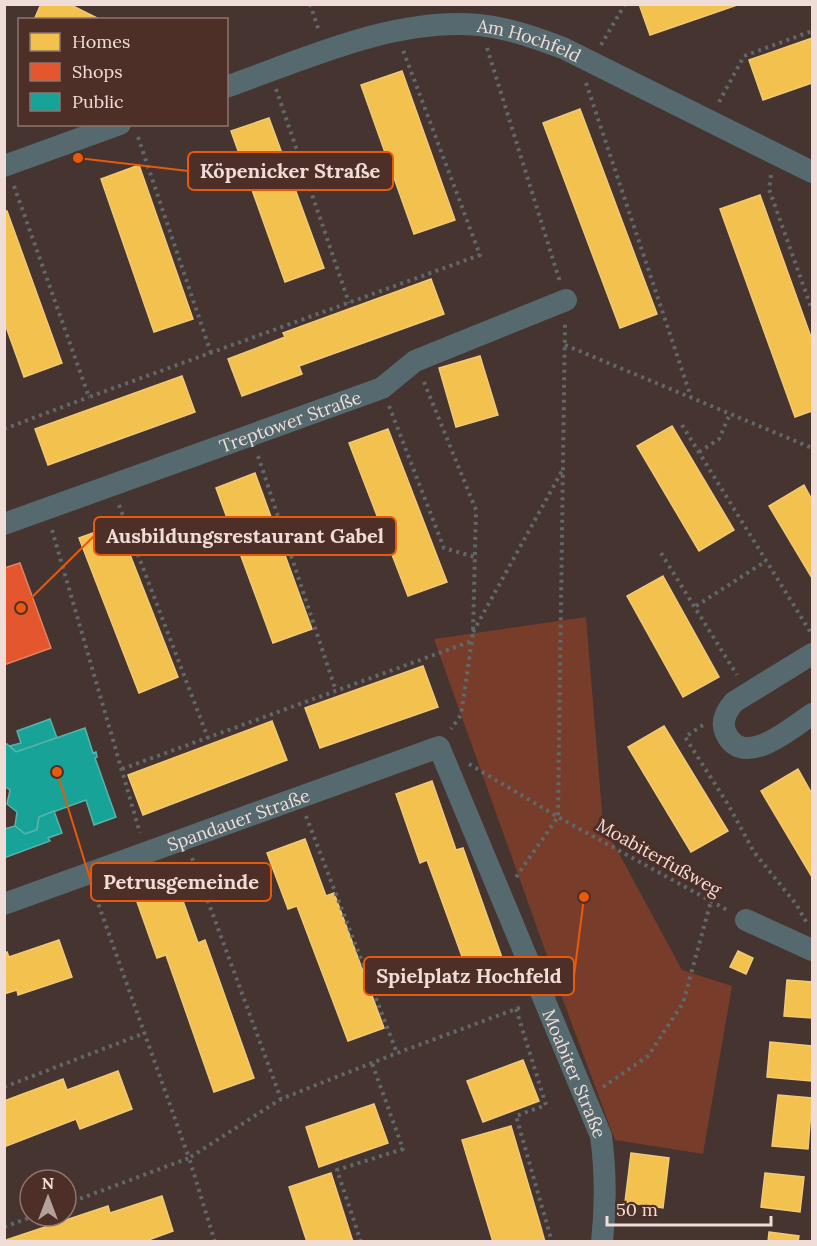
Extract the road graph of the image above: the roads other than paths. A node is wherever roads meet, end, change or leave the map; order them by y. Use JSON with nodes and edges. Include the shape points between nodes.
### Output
{"nodes":[{"id":1,"x":228,"y":86,"type":"edge"},
{"id":2,"x":129,"y":130,"type":"edge"},
{"id":3,"x":6,"y":166,"type":"edge"},
{"id":4,"x":813,"y":172,"type":"edge"},
{"id":5,"x":566,"y":300,"type":"road end"},
{"id":6,"x":4,"y":524,"type":"edge"},
{"id":7,"x":813,"y":654,"type":"edge"},
{"id":8,"x":813,"y":714,"type":"edge"},
{"id":9,"x":440,"y":747,"type":"joint"},
{"id":10,"x":4,"y":904,"type":"edge"},
{"id":11,"x":746,"y":920,"type":"road end"},
{"id":12,"x":813,"y":950,"type":"edge"},
{"id":13,"x":602,"y":1242,"type":"edge"}],
"edges":[{"from":1,"to":4,"type":"street","name":"Am Hochfeld","via":[[396,30],[424,25],[480,25],[535,37],[592,62]]},
{"from":2,"to":3,"type":"street"},
{"from":5,"to":6,"type":"street","name":"Treptower Straße","via":[[415,361],[382,388]]},
{"from":7,"to":8,"type":"street","via":[[734,702],[727,710],[724,728],[736,744],[756,748]]},
{"from":9,"to":10,"type":"street","name":"Spandauer Straße"},
{"from":9,"to":13,"type":"street","name":"Moabiter Straße","via":[[601,1137],[606,1203]]},
{"from":11,"to":12,"type":"street"}]}
